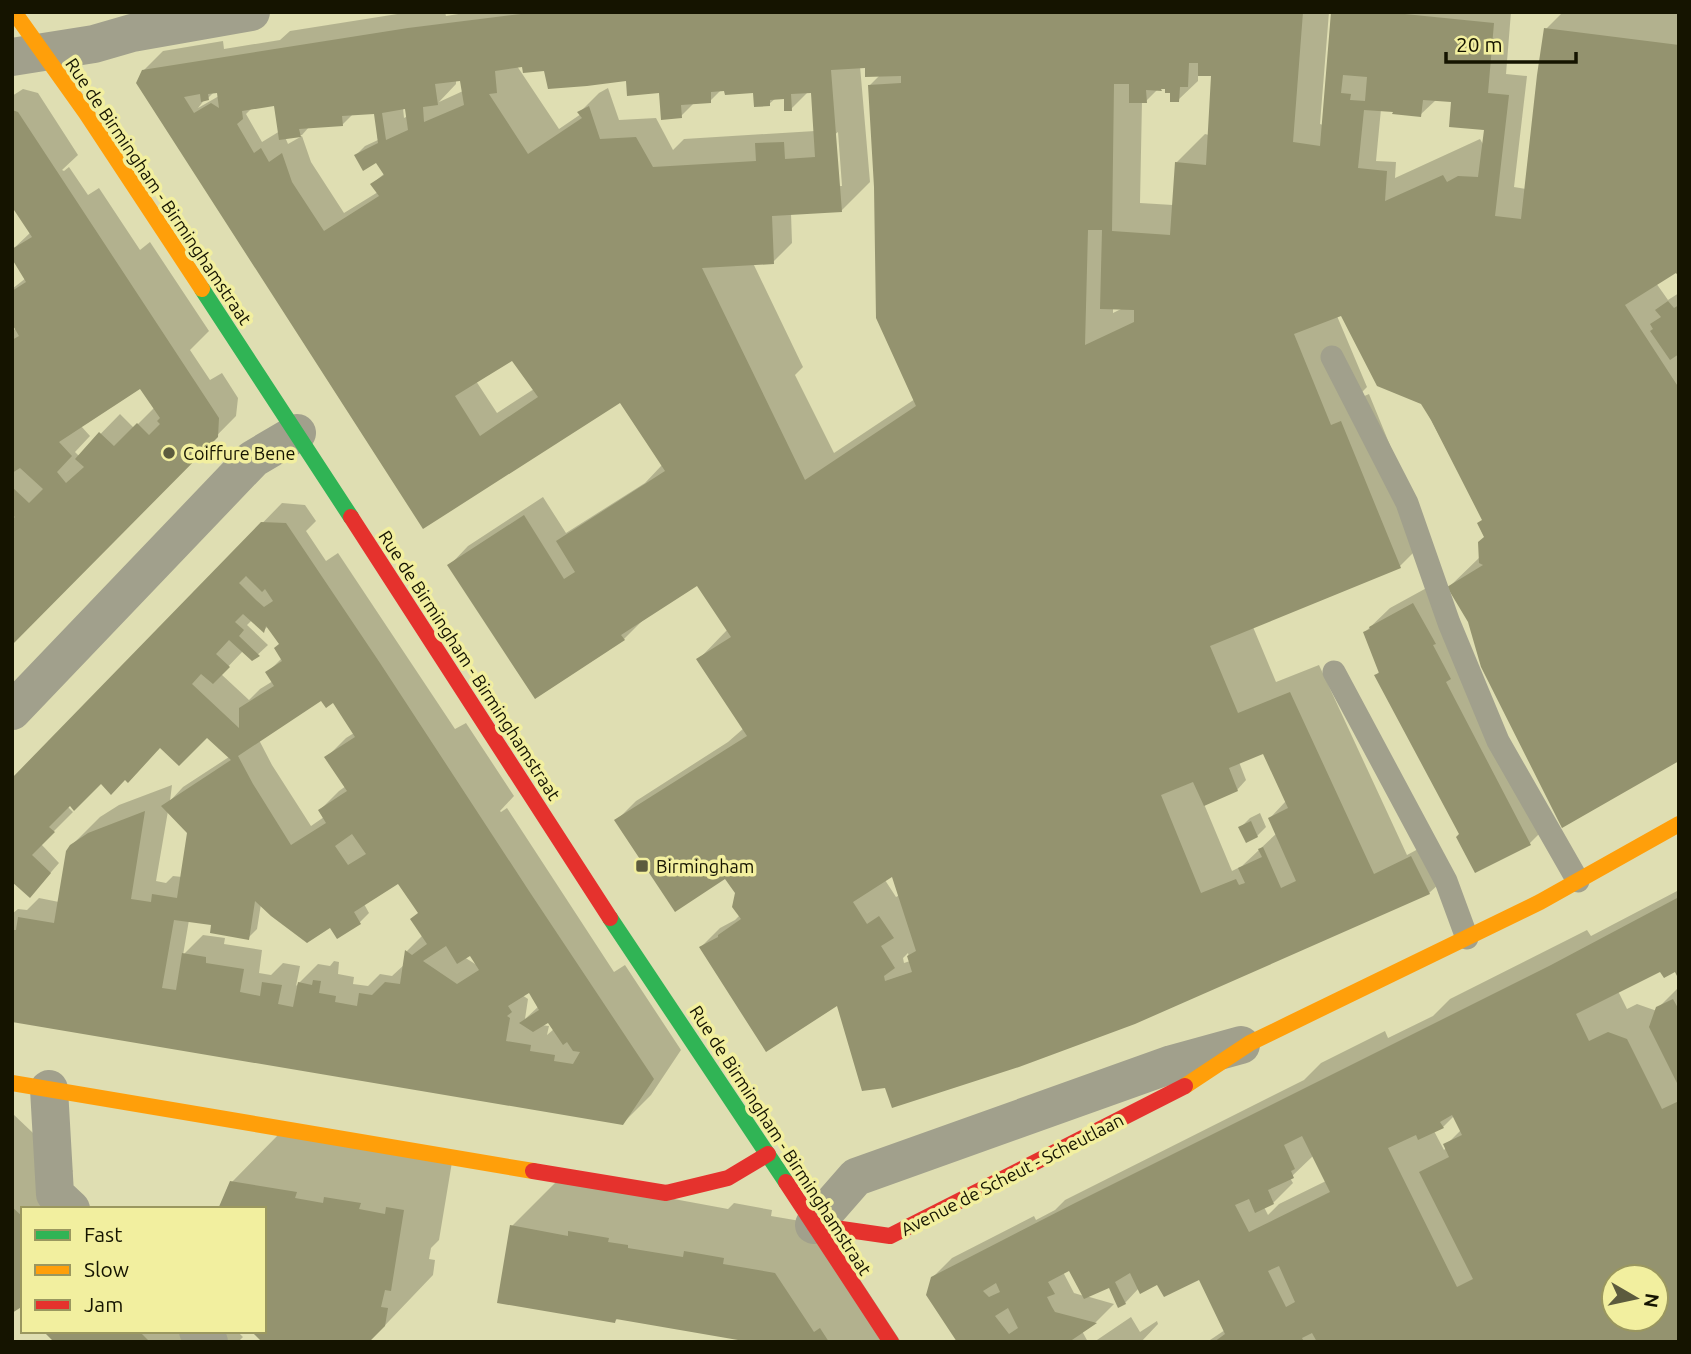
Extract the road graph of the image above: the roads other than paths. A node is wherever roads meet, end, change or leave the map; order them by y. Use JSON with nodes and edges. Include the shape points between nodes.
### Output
{"nodes":[{"id":1,"x":14,"y":12,"type":"edge"},
{"id":2,"x":251,"y":12,"type":"edge"},
{"id":3,"x":27,"y":55,"type":"edge"},
{"id":4,"x":1332,"y":357,"type":"dead end"},
{"id":5,"x":297,"y":433,"type":"junction"},
{"id":6,"x":1334,"y":672,"type":"dead end"},
{"id":7,"x":12,"y":711,"type":"edge"},
{"id":8,"x":1679,"y":824,"type":"edge"},
{"id":9,"x":1578,"y":881,"type":"junction"},
{"id":10,"x":1467,"y":938,"type":"junction"},
{"id":11,"x":1250,"y":1043,"type":"junction"},
{"id":12,"x":30,"y":1086,"type":"edge"},
{"id":13,"x":768,"y":1154,"type":"junction"},
{"id":14,"x":69,"y":1207,"type":"edge"},
{"id":15,"x":814,"y":1225,"type":"junction"},
{"id":16,"x":891,"y":1342,"type":"edge"}],
"edges":[{"from":1,"to":3,"type":"street","name":"Rue de Birmingham - Birminghamstraat"},
{"from":2,"to":3,"type":"street"},
{"from":3,"to":5,"type":"street","name":"Rue de Birmingham - Birminghamstraat","via":[[86,113]]},
{"from":4,"to":9,"type":"lane","via":[[1407,503],[1449,623],[1498,741]]},
{"from":5,"to":7,"type":"street","via":[[253,459]]},
{"from":5,"to":13,"type":"street","name":"Rue de Birmingham - Birminghamstraat"},
{"from":6,"to":10,"type":"lane","via":[[1446,881]]},
{"from":8,"to":9,"type":"street","name":"Avenue de Scheut - Scheutlaan"},
{"from":9,"to":10,"type":"street","name":"Avenue de Scheut - Scheutlaan"},
{"from":10,"to":11,"type":"street","name":"Avenue de Scheut - Scheutlaan"},
{"from":11,"to":15,"type":"street","name":"Avenue de Scheut - Scheutlaan","via":[[1171,1064],[856,1177]]},
{"from":11,"to":15,"type":"street","name":"Avenue de Scheut - Scheutlaan","via":[[1178,1090],[890,1236]]},
{"from":12,"to":13,"type":"street","via":[[666,1193],[728,1178]]},
{"from":12,"to":14,"type":"street","via":[[55,1194]]},
{"from":13,"to":15,"type":"street","name":"Rue de Birmingham - Birminghamstraat"},
{"from":15,"to":16,"type":"street","name":"Rue de Birmingham - Birminghamstraat"}]}
